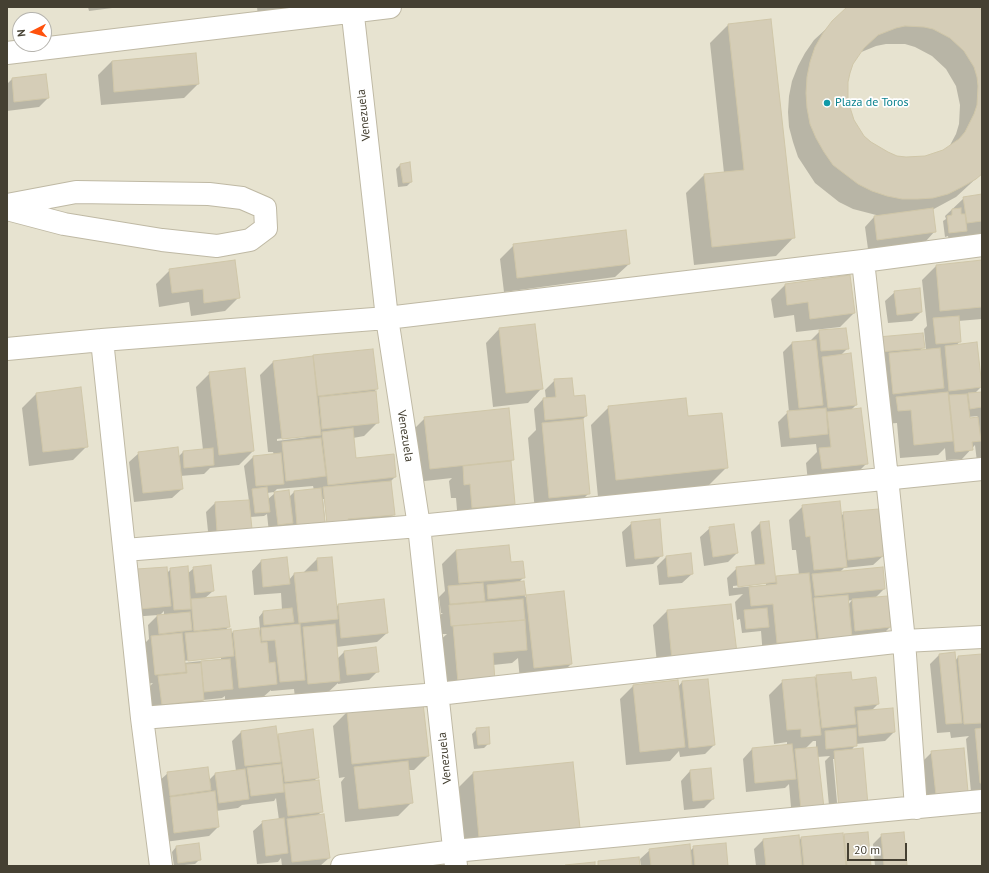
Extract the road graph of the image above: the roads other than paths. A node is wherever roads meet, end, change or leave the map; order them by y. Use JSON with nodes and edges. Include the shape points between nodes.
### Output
{"nodes":[{"id":1,"x":390,"y":7,"type":"edge"},
{"id":2,"x":353,"y":9,"type":"edge"},
{"id":3,"x":7,"y":53,"type":"edge"},
{"id":4,"x":7,"y":205,"type":"edge"},
{"id":5,"x":7,"y":209,"type":"edge"},
{"id":6,"x":982,"y":245,"type":"edge"},
{"id":7,"x":863,"y":261,"type":"junction"},
{"id":8,"x":387,"y":318,"type":"junction"},
{"id":9,"x":102,"y":340,"type":"junction"},
{"id":10,"x":7,"y":349,"type":"edge"},
{"id":11,"x":982,"y":469,"type":"edge"},
{"id":12,"x":887,"y":478,"type":"junction"},
{"id":13,"x":419,"y":526,"type":"junction"},
{"id":14,"x":125,"y":550,"type":"junction"},
{"id":15,"x":982,"y":637,"type":"edge"},
{"id":16,"x":904,"y":641,"type":"junction"},
{"id":17,"x":438,"y":694,"type":"junction"},
{"id":18,"x":142,"y":718,"type":"junction"},
{"id":19,"x":982,"y":801,"type":"edge"},
{"id":20,"x":916,"y":808,"type":"junction"},
{"id":21,"x":455,"y":858,"type":"edge"},
{"id":22,"x":161,"y":866,"type":"edge"},
{"id":23,"x":342,"y":866,"type":"edge"}],
"edges":[{"from":1,"to":2,"type":"street"},
{"from":2,"to":3,"type":"street"},
{"from":2,"to":8,"type":"street","name":"Venezuela"},
{"from":4,"to":5,"type":"street","via":[[76,192],[209,194],[242,198],[265,208],[266,228],[250,240],[216,246],[64,224]]},
{"from":6,"to":7,"type":"street"},
{"from":7,"to":8,"type":"street"},
{"from":7,"to":12,"type":"street"},
{"from":8,"to":9,"type":"street"},
{"from":8,"to":13,"type":"street","name":"Venezuela"},
{"from":9,"to":10,"type":"street"},
{"from":9,"to":14,"type":"street"},
{"from":11,"to":12,"type":"street"},
{"from":12,"to":13,"type":"street"},
{"from":12,"to":16,"type":"street"},
{"from":13,"to":14,"type":"street"},
{"from":13,"to":17,"type":"street","name":"Venezuela"},
{"from":14,"to":18,"type":"street"},
{"from":15,"to":16,"type":"street"},
{"from":16,"to":17,"type":"street"},
{"from":16,"to":20,"type":"street"},
{"from":17,"to":18,"type":"street"},
{"from":17,"to":21,"type":"street","name":"Venezuela"},
{"from":18,"to":22,"type":"street"},
{"from":19,"to":20,"type":"street"},
{"from":20,"to":21,"type":"street"},
{"from":21,"to":23,"type":"street"}]}
